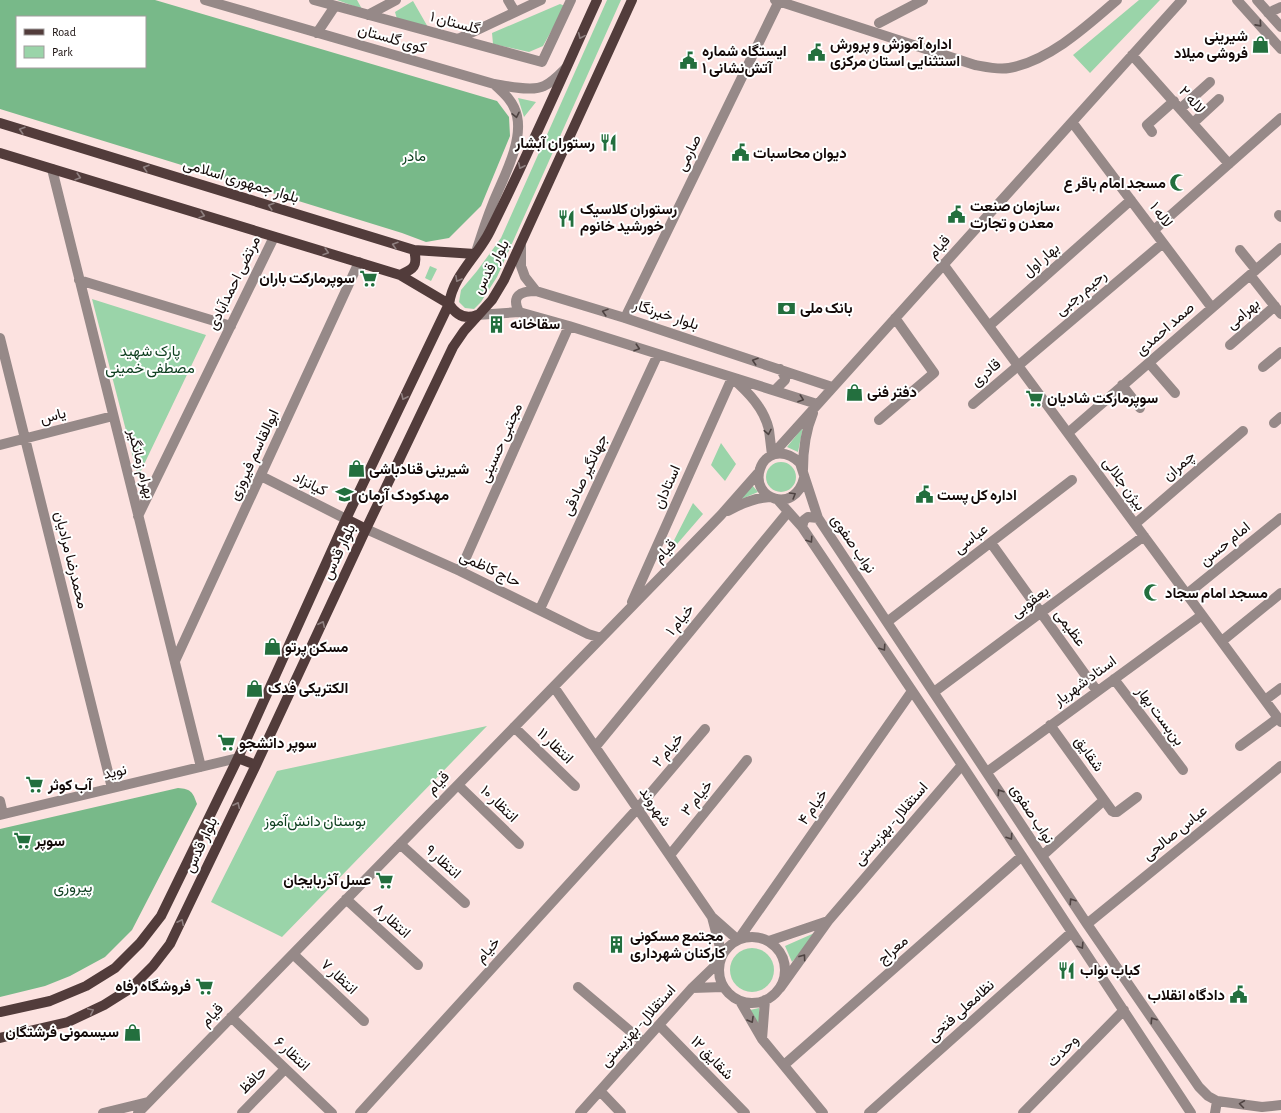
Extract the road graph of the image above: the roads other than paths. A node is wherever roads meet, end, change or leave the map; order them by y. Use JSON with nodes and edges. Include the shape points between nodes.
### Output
{"nodes":[{"id":1,"x":205,"y":0,"type":"edge"},
{"id":2,"x":314,"y":0,"type":"edge"},
{"id":3,"x":396,"y":0,"type":"edge"},
{"id":4,"x":508,"y":0,"type":"edge"},
{"id":5,"x":541,"y":0,"type":"edge"},
{"id":6,"x":571,"y":0,"type":"edge"},
{"id":7,"x":597,"y":0,"type":"edge"},
{"id":8,"x":632,"y":0,"type":"edge"},
{"id":9,"x":923,"y":0,"type":"edge"},
{"id":10,"x":1117,"y":0,"type":"edge"},
{"id":11,"x":1188,"y":0,"type":"edge"},
{"id":12,"x":1237,"y":0,"type":"edge"},
{"id":13,"x":1257,"y":0,"type":"edge"},
{"id":14,"x":777,"y":1,"type":"edge"},
{"id":15,"x":1180,"y":3,"type":"edge"},
{"id":16,"x":335,"y":6,"type":"junction"},
{"id":17,"x":1281,"y":7,"type":"edge"},
{"id":18,"x":515,"y":12,"type":"junction"},
{"id":19,"x":1268,"y":13,"type":"junction"},
{"id":20,"x":368,"y":15,"type":"junction"},
{"id":21,"x":879,"y":23,"type":"dead end"},
{"id":22,"x":1281,"y":27,"type":"edge"},
{"id":23,"x":317,"y":33,"type":"junction"},
{"id":24,"x":458,"y":39,"type":"junction"},
{"id":25,"x":1281,"y":49,"type":"edge"},
{"id":26,"x":1132,"y":55,"type":"junction"},
{"id":27,"x":566,"y":68,"type":"junction"},
{"id":28,"x":1210,"y":82,"type":"dead end"},
{"id":29,"x":494,"y":84,"type":"junction"},
{"id":30,"x":1220,"y":99,"type":"dead end"},
{"id":31,"x":1177,"y":105,"type":"junction"},
{"id":32,"x":1281,"y":118,"type":"edge"},
{"id":33,"x":1072,"y":122,"type":"junction"},
{"id":34,"x":0,"y":123,"type":"edge"},
{"id":35,"x":1193,"y":123,"type":"junction"},
{"id":36,"x":1152,"y":132,"type":"dead end"},
{"id":37,"x":0,"y":154,"type":"edge"},
{"id":38,"x":1229,"y":164,"type":"junction"},
{"id":39,"x":52,"y":169,"type":"junction"},
{"id":40,"x":1131,"y":200,"type":"junction"},
{"id":41,"x":1154,"y":230,"type":"junction"},
{"id":42,"x":274,"y":237,"type":"junction"},
{"id":43,"x":1163,"y":242,"type":"junction"},
{"id":44,"x":521,"y":246,"type":"junction"},
{"id":45,"x":1281,"y":248,"type":"edge"},
{"id":46,"x":414,"y":250,"type":"junction"},
{"id":47,"x":1240,"y":250,"type":"dead end"},
{"id":48,"x":475,"y":254,"type":"junction"},
{"id":49,"x":359,"y":262,"type":"junction"},
{"id":50,"x":944,"y":264,"type":"junction"},
{"id":51,"x":1253,"y":272,"type":"junction"},
{"id":52,"x":400,"y":275,"type":"junction"},
{"id":53,"x":79,"y":280,"type":"junction"},
{"id":54,"x":536,"y":291,"type":"junction"},
{"id":55,"x":449,"y":304,"type":"junction"},
{"id":56,"x":1212,"y":308,"type":"junction"},
{"id":57,"x":1279,"y":311,"type":"edge"},
{"id":58,"x":519,"y":312,"type":"junction"},
{"id":59,"x":478,"y":315,"type":"junction"},
{"id":60,"x":625,"y":318,"type":"junction"},
{"id":61,"x":895,"y":318,"type":"junction"},
{"id":62,"x":231,"y":326,"type":"junction"},
{"id":63,"x":569,"y":326,"type":"junction"},
{"id":64,"x":989,"y":326,"type":"junction"},
{"id":65,"x":0,"y":338,"type":"edge"},
{"id":66,"x":1230,"y":345,"type":"dead end"},
{"id":67,"x":1281,"y":352,"type":"edge"},
{"id":68,"x":658,"y":354,"type":"junction"},
{"id":69,"x":1149,"y":363,"type":"junction"},
{"id":70,"x":1018,"y":366,"type":"junction"},
{"id":71,"x":1263,"y":367,"type":"dead end"},
{"id":72,"x":780,"y":369,"type":"junction"},
{"id":73,"x":732,"y":378,"type":"junction"},
{"id":74,"x":1122,"y":385,"type":"junction"},
{"id":75,"x":832,"y":387,"type":"junction"},
{"id":76,"x":775,"y":390,"type":"junction"},
{"id":77,"x":1175,"y":394,"type":"dead end"},
{"id":78,"x":817,"y":404,"type":"junction"},
{"id":79,"x":973,"y":404,"type":"dead end"},
{"id":80,"x":1140,"y":408,"type":"dead end"},
{"id":81,"x":113,"y":416,"type":"junction"},
{"id":82,"x":879,"y":420,"type":"dead end"},
{"id":83,"x":1243,"y":431,"type":"dead end"},
{"id":84,"x":1068,"y":433,"type":"junction"},
{"id":85,"x":25,"y":439,"type":"junction"},
{"id":86,"x":0,"y":445,"type":"edge"},
{"id":87,"x":772,"y":455,"type":"junction"},
{"id":88,"x":758,"y":473,"type":"junction"},
{"id":89,"x":804,"y":474,"type":"junction"},
{"id":90,"x":260,"y":476,"type":"junction"},
{"id":91,"x":1072,"y":480,"type":"dead end"},
{"id":92,"x":773,"y":498,"type":"junction"},
{"id":93,"x":788,"y":512,"type":"junction"},
{"id":94,"x":721,"y":515,"type":"junction"},
{"id":95,"x":138,"y":516,"type":"junction"},
{"id":96,"x":818,"y":518,"type":"junction"},
{"id":97,"x":1281,"y":518,"type":"edge"},
{"id":98,"x":346,"y":519,"type":"junction"},
{"id":99,"x":1135,"y":524,"type":"junction"},
{"id":100,"x":802,"y":527,"type":"junction"},
{"id":101,"x":366,"y":529,"type":"junction"},
{"id":102,"x":1144,"y":536,"type":"junction"},
{"id":103,"x":990,"y":543,"type":"junction"},
{"id":104,"x":460,"y":572,"type":"junction"},
{"id":105,"x":1281,"y":593,"type":"edge"},
{"id":106,"x":1187,"y":594,"type":"junction"},
{"id":107,"x":540,"y":609,"type":"junction"},
{"id":108,"x":629,"y":609,"type":"junction"},
{"id":109,"x":1041,"y":613,"type":"junction"},
{"id":110,"x":1202,"y":615,"type":"junction"},
{"id":111,"x":888,"y":622,"type":"junction"},
{"id":112,"x":601,"y":638,"type":"junction"},
{"id":113,"x":1222,"y":641,"type":"junction"},
{"id":114,"x":175,"y":661,"type":"junction"},
{"id":115,"x":1114,"y":679,"type":"junction"},
{"id":116,"x":554,"y":687,"type":"junction"},
{"id":117,"x":1281,"y":688,"type":"edge"},
{"id":118,"x":912,"y":691,"type":"junction"},
{"id":119,"x":1097,"y":691,"type":"junction"},
{"id":120,"x":934,"y":692,"type":"junction"},
{"id":121,"x":1266,"y":700,"type":"junction"},
{"id":122,"x":1280,"y":720,"type":"edge"},
{"id":123,"x":1050,"y":725,"type":"junction"},
{"id":124,"x":514,"y":727,"type":"junction"},
{"id":125,"x":705,"y":729,"type":"dead end"},
{"id":126,"x":596,"y":746,"type":"junction"},
{"id":127,"x":1240,"y":746,"type":"dead end"},
{"id":128,"x":238,"y":758,"type":"junction"},
{"id":129,"x":746,"y":760,"type":"dead end"},
{"id":130,"x":256,"y":765,"type":"junction"},
{"id":131,"x":962,"y":765,"type":"junction"},
{"id":132,"x":1281,"y":766,"type":"edge"},
{"id":133,"x":201,"y":767,"type":"junction"},
{"id":134,"x":1183,"y":770,"type":"dead end"},
{"id":135,"x":987,"y":772,"type":"junction"},
{"id":136,"x":458,"y":785,"type":"junction"},
{"id":137,"x":575,"y":786,"type":"dead end"},
{"id":138,"x":112,"y":788,"type":"junction"},
{"id":139,"x":1137,"y":797,"type":"dead end"},
{"id":140,"x":1104,"y":800,"type":"junction"},
{"id":141,"x":0,"y":801,"type":"edge"},
{"id":142,"x":638,"y":808,"type":"junction"},
{"id":143,"x":2,"y":815,"type":"edge"},
{"id":144,"x":400,"y":844,"type":"junction"},
{"id":145,"x":519,"y":844,"type":"dead end"},
{"id":146,"x":670,"y":855,"type":"junction"},
{"id":147,"x":1022,"y":856,"type":"junction"},
{"id":148,"x":1042,"y":856,"type":"junction"},
{"id":149,"x":346,"y":899,"type":"junction"},
{"id":150,"x":465,"y":903,"type":"dead end"},
{"id":151,"x":712,"y":917,"type":"junction"},
{"id":152,"x":828,"y":921,"type":"junction"},
{"id":153,"x":1087,"y":924,"type":"junction"},
{"id":154,"x":1072,"y":932,"type":"junction"},
{"id":155,"x":738,"y":940,"type":"junction"},
{"id":156,"x":769,"y":941,"type":"junction"},
{"id":157,"x":293,"y":954,"type":"junction"},
{"id":158,"x":721,"y":958,"type":"junction"},
{"id":159,"x":418,"y":965,"type":"dead end"},
{"id":160,"x":578,"y":987,"type":"dead end"},
{"id":161,"x":723,"y":987,"type":"junction"},
{"id":162,"x":692,"y":988,"type":"junction"},
{"id":163,"x":780,"y":988,"type":"junction"},
{"id":164,"x":765,"y":1000,"type":"junction"},
{"id":165,"x":740,"y":1001,"type":"junction"},
{"id":166,"x":1124,"y":1010,"type":"junction"},
{"id":167,"x":0,"y":1012,"type":"edge"},
{"id":168,"x":231,"y":1017,"type":"junction"},
{"id":169,"x":364,"y":1021,"type":"dead end"},
{"id":170,"x":658,"y":1025,"type":"junction"},
{"id":171,"x":0,"y":1038,"type":"edge"},
{"id":172,"x":762,"y":1039,"type":"junction"},
{"id":173,"x":643,"y":1042,"type":"junction"},
{"id":174,"x":784,"y":1066,"type":"junction"},
{"id":175,"x":286,"y":1069,"type":"junction"},
{"id":176,"x":600,"y":1091,"type":"junction"},
{"id":177,"x":1217,"y":1101,"type":"junction"},
{"id":178,"x":148,"y":1102,"type":"junction"},
{"id":179,"x":1281,"y":1105,"type":"edge"},
{"id":180,"x":1186,"y":1111,"type":"edge"},
{"id":181,"x":103,"y":1113,"type":"edge"},
{"id":182,"x":138,"y":1113,"type":"edge"},
{"id":183,"x":242,"y":1113,"type":"edge"},
{"id":184,"x":332,"y":1113,"type":"edge"},
{"id":185,"x":360,"y":1113,"type":"edge"},
{"id":186,"x":580,"y":1113,"type":"edge"},
{"id":187,"x":621,"y":1113,"type":"edge"},
{"id":188,"x":745,"y":1113,"type":"edge"},
{"id":189,"x":823,"y":1113,"type":"edge"},
{"id":190,"x":869,"y":1113,"type":"edge"},
{"id":191,"x":1023,"y":1113,"type":"edge"},
{"id":192,"x":1215,"y":1113,"type":"edge"}],
"edges":[{"from":1,"to":23,"type":"street","name":"کوی گلستان"},
{"from":2,"to":16,"type":"street","name":"گلستان ۱"},
{"from":3,"to":20,"type":"street"},
{"from":4,"to":18,"type":"street"},
{"from":5,"to":18,"type":"street"},
{"from":6,"to":24,"type":"street","name":"گلستان ۱","via":[[542,62]]},
{"from":7,"to":27,"type":"main road","name":"بلوار قدس","one_way":true},
{"from":8,"to":44,"type":"main road","name":"بلوار قدس"},
{"from":9,"to":21,"type":"street"},
{"from":10,"to":14,"type":"street","via":[[1050,51],[1026,63],[1008,68],[975,65]]},
{"from":11,"to":15,"type":"street","name":"قیام"},
{"from":12,"to":25,"type":"street","one_way":true},
{"from":13,"to":19,"type":"street"},
{"from":14,"to":60,"type":"street","name":"صارمی"},
{"from":15,"to":26,"type":"street","name":"قیام"},
{"from":16,"to":20,"type":"street","name":"گلستان ۱"},
{"from":16,"to":23,"type":"street"},
{"from":17,"to":19,"type":"street"},
{"from":18,"to":24,"type":"street"},
{"from":19,"to":22,"type":"street"},
{"from":20,"to":24,"type":"street","name":"گلستان ۱"},
{"from":23,"to":29,"type":"street","name":"کوی گلستان"},
{"from":26,"to":31,"type":"street","name":"لاله ۲"},
{"from":26,"to":33,"type":"street","name":"قیام"},
{"from":27,"to":29,"type":"street","name":"کوی گلستان","via":[[543,87],[526,88]]},
{"from":27,"to":48,"type":"main road","name":"بلوار قدس","one_way":true,"via":[[489,233]]},
{"from":28,"to":31,"type":"street"},
{"from":29,"to":48,"type":"street","one_way":true,"via":[[513,104],[517,116],[518,137]]},
{"from":30,"to":35,"type":"street"},
{"from":31,"to":35,"type":"street","name":"لاله ۲"},
{"from":31,"to":36,"type":"street","via":[[1147,125]]},
{"from":32,"to":38,"type":"street"},
{"from":33,"to":40,"type":"street","name":"لاله ۱"},
{"from":33,"to":50,"type":"street","name":"قیام"},
{"from":46,"to":34,"type":"main road","name":"بلوار جمهوری اسلامی","one_way":true},
{"from":35,"to":38,"type":"street","name":"لاله ۲"},
{"from":37,"to":39,"type":"main road"},
{"from":38,"to":41,"type":"street"},
{"from":39,"to":42,"type":"main road","one_way":true},
{"from":39,"to":53,"type":"street","name":"بهرام زمانگیر"},
{"from":40,"to":41,"type":"street","name":"لاله ۱"},
{"from":40,"to":64,"type":"street","name":"بهار اول"},
{"from":41,"to":43,"type":"street","name":"لاله ۱"},
{"from":42,"to":49,"type":"main road","one_way":true},
{"from":42,"to":62,"type":"street","name":"مرتضی احمدآبادی"},
{"from":43,"to":56,"type":"street","name":"لاله ۱"},
{"from":43,"to":70,"type":"street","name":"رحیم رجبی"},
{"from":44,"to":54,"type":"street","via":[[521,266],[525,277]]},
{"from":44,"to":59,"type":"main road","name":"بلوار قدس","via":[[492,300]]},
{"from":45,"to":51,"type":"street","name":"صمد احمدی"},
{"from":46,"to":48,"type":"main road","name":"بلوار جمهوری اسلامی"},
{"from":46,"to":52,"type":"main road","via":[[415,266]]},
{"from":47,"to":51,"type":"street"},
{"from":48,"to":55,"type":"main road","name":"بلوار قدس","one_way":true,"via":[[456,282]]},
{"from":49,"to":52,"type":"main road"},
{"from":49,"to":90,"type":"street","name":"ابوالقاسم فیروزی"},
{"from":50,"to":61,"type":"street","name":"قیام"},
{"from":50,"to":64,"type":"street","name":"بیژن جلالی"},
{"from":51,"to":56,"type":"street","name":"صمد احمدی"},
{"from":51,"to":57,"type":"street"},
{"from":52,"to":55,"type":"main road"},
{"from":53,"to":62,"type":"street"},
{"from":53,"to":81,"type":"street","name":"بهرام زمانگیر"},
{"from":54,"to":58,"type":"street","via":[[525,291],[519,295],[516,299]]},
{"from":60,"to":54,"type":"street","name":"بلوار خبرنگار","one_way":true},
{"from":55,"to":59,"type":"main road","via":[[464,317]]},
{"from":55,"to":98,"type":"main road","name":"بلوار قدس","one_way":true},
{"from":56,"to":69,"type":"street","name":"صمد احمدی"},
{"from":57,"to":66,"type":"street","name":"بهرامی"},
{"from":58,"to":59,"type":"street"},
{"from":58,"to":63,"type":"street"},
{"from":59,"to":101,"type":"main road","name":"بلوار قدس","via":[[453,347]]},
{"from":72,"to":60,"type":"street","name":"بلوار خبرنگار","one_way":true},
{"from":61,"to":75,"type":"street","name":"قیام"},
{"from":61,"to":82,"type":"street","via":[[934,373]]},
{"from":62,"to":95,"type":"street","name":"مرتضی احمدآبادی"},
{"from":63,"to":68,"type":"street","one_way":true},
{"from":63,"to":104,"type":"street","name":"مجتبی حسینی"},
{"from":64,"to":70,"type":"street","name":"بیژن جلالی"},
{"from":65,"to":85,"type":"street","name":"محمدرضا مرادیان"},
{"from":67,"to":71,"type":"street"},
{"from":68,"to":73,"type":"street"},
{"from":68,"to":107,"type":"street","name":"جهانگیر صادقی"},
{"from":69,"to":74,"type":"street","name":"صمد احمدی"},
{"from":69,"to":77,"type":"street"},
{"from":70,"to":79,"type":"street","name":"قادری"},
{"from":70,"to":84,"type":"street","name":"بیژن جلالی"},
{"from":72,"to":75,"type":"street","name":"بلوار خبرنگار"},
{"from":72,"to":76,"type":"street","via":[[785,380]]},
{"from":73,"to":76,"type":"street"},
{"from":73,"to":87,"type":"street","one_way":true,"via":[[746,390],[763,414],[769,430]]},
{"from":73,"to":108,"type":"street","name":"استادان"},
{"from":74,"to":80,"type":"street"},
{"from":74,"to":84,"type":"street","name":"صمد احمدی"},
{"from":75,"to":78,"type":"street","name":"قیام"},
{"from":76,"to":78,"type":"street","one_way":true},
{"from":78,"to":87,"type":"street","name":"قیام"},
{"from":78,"to":89,"type":"street","via":[[807,426]]},
{"from":81,"to":85,"type":"street","name":"یاس"},
{"from":81,"to":95,"type":"street","name":"بهرام زمانگیر"},
{"from":83,"to":99,"type":"street","name":"چمران"},
{"from":84,"to":99,"type":"street","name":"بیژن جلالی"},
{"from":85,"to":86,"type":"street","name":"یاس"},
{"from":85,"to":138,"type":"street","name":"محمدرضا مرادیان"},
{"from":87,"to":88,"type":"street","via":[[765,460]]},
{"from":87,"to":89,"type":"street","via":[[787,454],[794,458],[800,463]]},
{"from":88,"to":92,"type":"street","via":[[760,487]]},
{"from":88,"to":94,"type":"street","name":"قیام"},
{"from":92,"to":89,"type":"street","one_way":true,"via":[[792,497],[802,486]]},
{"from":89,"to":96,"type":"street","name":"نواب صفوی"},
{"from":90,"to":98,"type":"street","name":"کیانزاد"},
{"from":90,"to":114,"type":"street","name":"ابوالقاسم فیروزی"},
{"from":91,"to":103,"type":"street","name":"عباسی"},
{"from":92,"to":93,"type":"street","name":"نواب صفوی"},
{"from":92,"to":94,"type":"street","via":[[744,502]]},
{"from":93,"to":100,"type":"street","name":"نواب صفوی"},
{"from":93,"to":126,"type":"street","name":"خیام ۱"},
{"from":94,"to":108,"type":"street","name":"قیام"},
{"from":95,"to":114,"type":"street","name":"بهرام زمانگیر"},
{"from":96,"to":100,"type":"street","via":[[808,517]]},
{"from":96,"to":111,"type":"street","name":"نواب صفوی"},
{"from":97,"to":106,"type":"street","name":"امام حسن"},
{"from":98,"to":101,"type":"main road"},
{"from":98,"to":128,"type":"main road","name":"بلوار قدس"},
{"from":99,"to":102,"type":"street","name":"بیژن جلالی"},
{"from":100,"to":118,"type":"street","name":"نواب صفوی","one_way":true},
{"from":101,"to":104,"type":"street","name":"حاج کاظمی"},
{"from":130,"to":101,"type":"main road","name":"بلوار قدس","one_way":true},
{"from":102,"to":106,"type":"street","name":"بیژن جلالی"},
{"from":102,"to":109,"type":"street","name":"یعقوبی"},
{"from":103,"to":109,"type":"street","name":"عظیمی"},
{"from":103,"to":111,"type":"street","name":"عباسی"},
{"from":104,"to":107,"type":"street","name":"حاج کاظمی"},
{"from":105,"to":113,"type":"street"},
{"from":106,"to":110,"type":"street","name":"بیژن جلالی"},
{"from":107,"to":112,"type":"street","name":"حاج کاظمی"},
{"from":108,"to":112,"type":"street","name":"قیام"},
{"from":109,"to":119,"type":"street","name":"عظیمی"},
{"from":109,"to":120,"type":"street","name":"یعقوبی"},
{"from":110,"to":113,"type":"street","name":"بیژن جلالی"},
{"from":110,"to":115,"type":"street","name":"استاد شهریار"},
{"from":111,"to":120,"type":"street","name":"نواب صفوی"},
{"from":112,"to":116,"type":"street","name":"قیام"},
{"from":113,"to":121,"type":"street","name":"بیژن جلالی"},
{"from":114,"to":133,"type":"street","name":"بهرام زمانگیر"},
{"from":115,"to":119,"type":"street","name":"استاد شهریار"},
{"from":115,"to":134,"type":"street","name":"بن‌بست بهار"},
{"from":116,"to":124,"type":"street","name":"قیام"},
{"from":116,"to":126,"type":"street","name":"شهروند"},
{"from":117,"to":121,"type":"street"},
{"from":118,"to":131,"type":"street","name":"نواب صفوی"},
{"from":118,"to":155,"type":"street","name":"خیام ۴"},
{"from":119,"to":123,"type":"street","name":"استاد شهریار"},
{"from":120,"to":135,"type":"street","name":"نواب صفوی"},
{"from":121,"to":122,"type":"street","name":"بیژن جلالی"},
{"from":122,"to":127,"type":"street"},
{"from":123,"to":135,"type":"street","name":"استاد شهریار"},
{"from":123,"to":140,"type":"street","name":"شقایق"},
{"from":124,"to":136,"type":"street","name":"قیام"},
{"from":124,"to":137,"type":"street","name":"انتظار ۱۱"},
{"from":125,"to":142,"type":"street","name":"خیام ۲"},
{"from":126,"to":142,"type":"street","name":"شهروند"},
{"from":128,"to":130,"type":"main road"},
{"from":128,"to":133,"type":"street","name":"نوید"},
{"from":128,"to":167,"type":"main road","name":"بلوار قدس","via":[[161,916],[140,943],[115,968],[86,986],[50,1001]]},
{"from":129,"to":146,"type":"street","name":"خیام ۳"},
{"from":171,"to":130,"type":"main road","name":"بلوار قدس","one_way":true,"via":[[68,1022],[104,1005],[131,988],[153,966],[170,944]]},
{"from":131,"to":147,"type":"street","name":"نواب صفوی","one_way":true},
{"from":131,"to":152,"type":"street","name":"استقلال- بهزیستی"},
{"from":132,"to":153,"type":"street","name":"عباس صالحی"},
{"from":133,"to":138,"type":"street","name":"نوید"},
{"from":148,"to":135,"type":"street","name":"نواب صفوی","one_way":true},
{"from":136,"to":144,"type":"street","name":"قیام"},
{"from":136,"to":145,"type":"street","name":"انتظار ۱۰"},
{"from":138,"to":143,"type":"street","name":"نوید"},
{"from":139,"to":140,"type":"street","name":"شقایق","via":[[1117,812],[1114,812]]},
{"from":140,"to":148,"type":"street"},
{"from":141,"to":143,"type":"street"},
{"from":142,"to":146,"type":"street","name":"شهروند"},
{"from":142,"to":185,"type":"street","name":"خیام"},
{"from":144,"to":149,"type":"street","name":"قیام"},
{"from":144,"to":150,"type":"street","name":"انتظار ۹"},
{"from":146,"to":151,"type":"street","name":"شهروند"},
{"from":147,"to":154,"type":"street","name":"نواب صفوی"},
{"from":147,"to":174,"type":"street","name":"معراج"},
{"from":153,"to":148,"type":"street","name":"نواب صفوی","one_way":true},
{"from":149,"to":157,"type":"street","name":"قیام"},
{"from":149,"to":159,"type":"street","name":"انتظار ۸"},
{"from":151,"to":155,"type":"street","name":"شهروند"},
{"from":151,"to":158,"type":"street"},
{"from":152,"to":156,"type":"street"},
{"from":163,"to":152,"type":"street","name":"استقلال- بهزیستی","one_way":true},
{"from":177,"to":153,"type":"street","name":"نواب صفوی","one_way":true,"via":[[1199,1087]]},
{"from":154,"to":166,"type":"street","name":"نواب صفوی","one_way":true},
{"from":154,"to":190,"type":"street","name":"نظامعلی فتحی"},
{"from":155,"to":156,"type":"street","via":[[759,937]]},
{"from":155,"to":158,"type":"street","via":[[729,946]]},
{"from":156,"to":163,"type":"street","via":[[783,957],[785,968]]},
{"from":157,"to":168,"type":"street","name":"قیام"},
{"from":157,"to":169,"type":"street","name":"انتظار ۷"},
{"from":158,"to":161,"type":"street","via":[[719,970]]},
{"from":158,"to":162,"type":"street","name":"استقلال- بهزیستی"},
{"from":160,"to":173,"type":"street"},
{"from":161,"to":162,"type":"street"},
{"from":161,"to":165,"type":"street"},
{"from":162,"to":170,"type":"street","name":"استقلال- بهزیستی"},
{"from":163,"to":164,"type":"street","via":[[774,996]]},
{"from":164,"to":165,"type":"street","via":[[757,1003]]},
{"from":164,"to":172,"type":"street"},
{"from":165,"to":172,"type":"street","one_way":true},
{"from":166,"to":180,"type":"street","name":"نواب صفوی"},
{"from":166,"to":191,"type":"street","name":"وحدت"},
{"from":168,"to":175,"type":"street","name":"انتظار ۶"},
{"from":168,"to":178,"type":"street","name":"قیام"},
{"from":170,"to":173,"type":"street","name":"استقلال- بهزیستی"},
{"from":170,"to":188,"type":"street","name":"شقایق ۱۲"},
{"from":172,"to":174,"type":"street"},
{"from":173,"to":176,"type":"street","name":"استقلال- بهزیستی"},
{"from":174,"to":189,"type":"street"},
{"from":175,"to":183,"type":"street","name":"حافظ"},
{"from":175,"to":184,"type":"street","name":"انتظار ۶"},
{"from":176,"to":186,"type":"street","name":"استقلال- بهزیستی"},
{"from":176,"to":187,"type":"street"},
{"from":179,"to":177,"type":"street","name":"نواب صفوی","one_way":true,"via":[[1262,1107]]},
{"from":177,"to":192,"type":"street"},
{"from":178,"to":181,"type":"street"},
{"from":178,"to":182,"type":"street","name":"قیام"}]}
